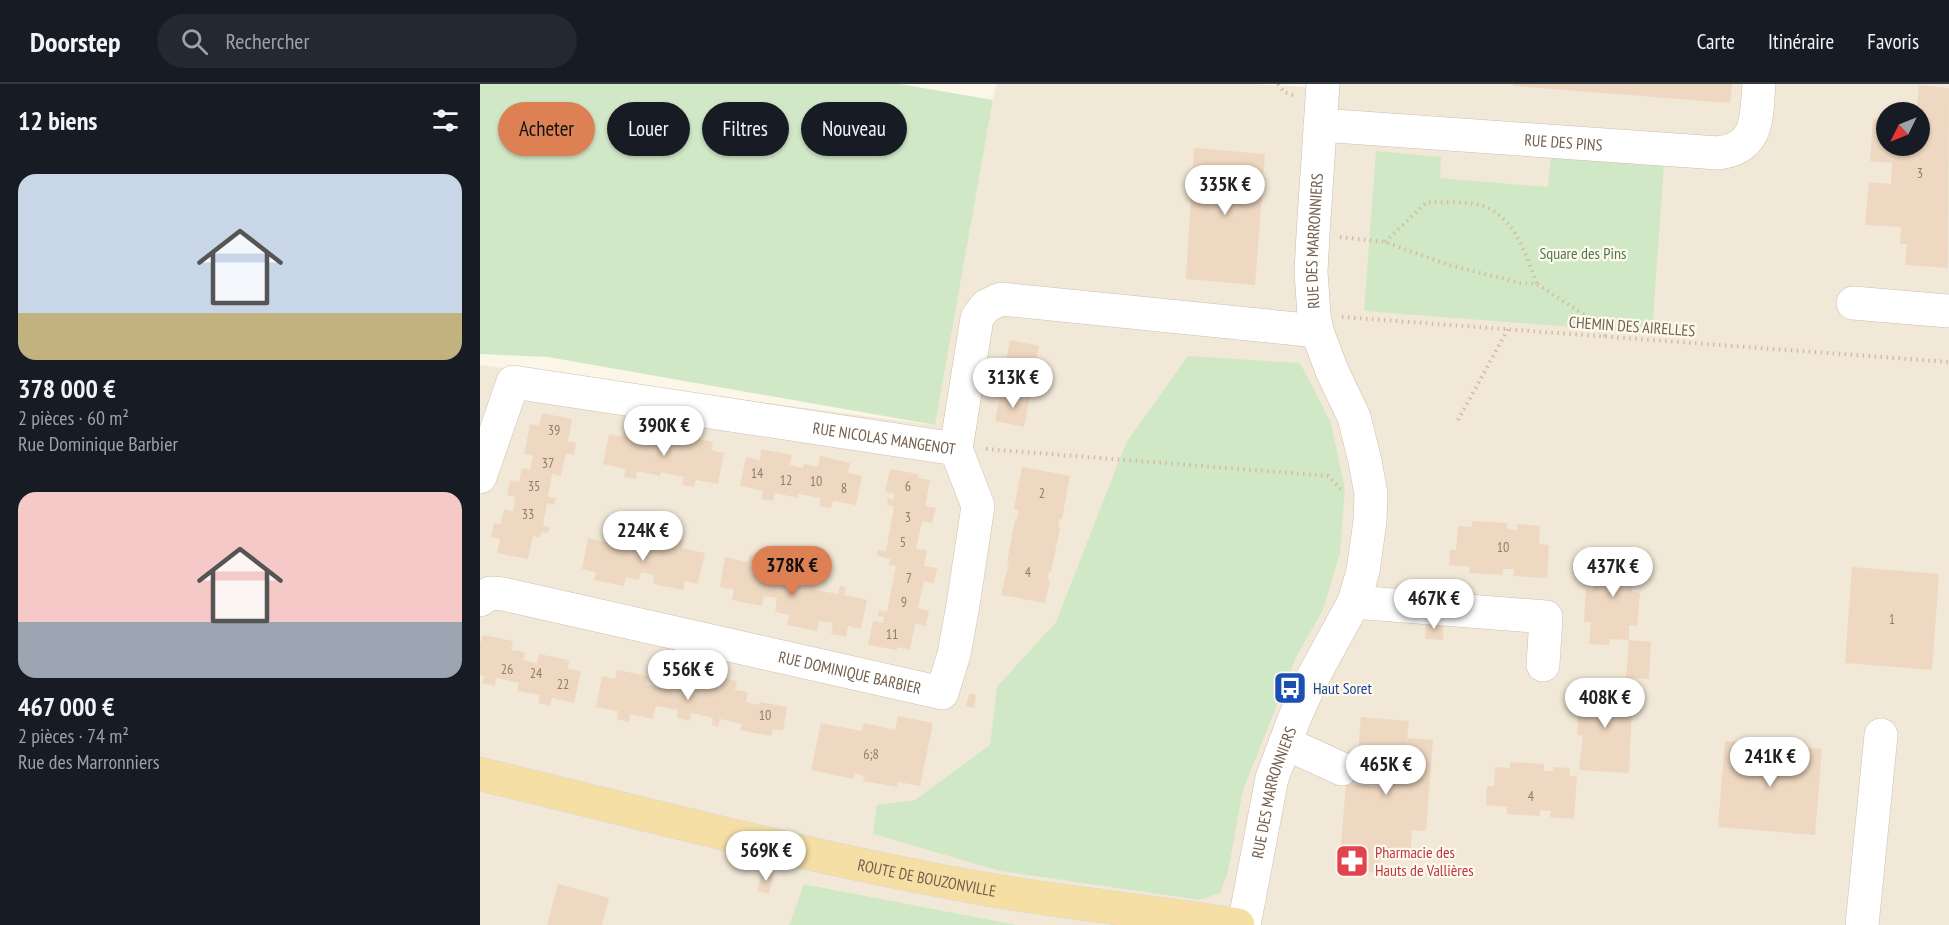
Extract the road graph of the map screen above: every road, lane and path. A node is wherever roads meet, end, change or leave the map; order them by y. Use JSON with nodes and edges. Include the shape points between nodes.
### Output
{"nodes":[{"id":1,"x":1278,"y":84,"type":"edge"},
{"id":2,"x":1759,"y":84,"type":"edge"},
{"id":3,"x":1316,"y":103,"type":"edge"},
{"id":4,"x":1313,"y":234,"type":"junction"},
{"id":5,"x":1385,"y":242,"type":"junction"},
{"id":6,"x":1537,"y":284,"type":"junction"},
{"id":7,"x":1853,"y":303,"type":"dead end"},
{"id":8,"x":1949,"y":311,"type":"edge"},
{"id":9,"x":1315,"y":323,"type":"junction"},
{"id":10,"x":1508,"y":329,"type":"junction"},
{"id":11,"x":1606,"y":336,"type":"junction"},
{"id":12,"x":1949,"y":362,"type":"edge"},
{"id":13,"x":1458,"y":420,"type":"dead end"},
{"id":14,"x":956,"y":448,"type":"junction"},
{"id":15,"x":480,"y":477,"type":"edge"},
{"id":16,"x":1371,"y":494,"type":"junction"},
{"id":17,"x":480,"y":600,"type":"edge"},
{"id":18,"x":1354,"y":602,"type":"junction"},
{"id":19,"x":1543,"y":665,"type":"dead end"},
{"id":20,"x":1881,"y":735,"type":"dead end"},
{"id":21,"x":1285,"y":743,"type":"junction"},
{"id":22,"x":1342,"y":769,"type":"dead end"},
{"id":23,"x":480,"y":774,"type":"edge"},
{"id":24,"x":1238,"y":925,"type":"edge"},
{"id":25,"x":1244,"y":925,"type":"edge"},
{"id":26,"x":1862,"y":925,"type":"edge"}],
"edges":[{"from":1,"to":3,"type":"path","via":[[1284,92]]},
{"from":2,"to":3,"type":"street","name":"RUE DES PINS","via":[[1752,132],[1733,151],[1718,153]]},
{"from":3,"to":4,"type":"street","name":"RUE DES MARRONNIERS"},
{"from":4,"to":5,"type":"path"},
{"from":4,"to":9,"type":"street","name":"RUE DES MARRONNIERS"},
{"from":5,"to":6,"type":"path","via":[[1446,264]]},
{"from":5,"to":6,"type":"path","via":[[1427,202],[1476,204],[1493,211],[1514,229]]},
{"from":6,"to":11,"type":"path","via":[[1583,314]]},
{"from":7,"to":8,"type":"street"},
{"from":9,"to":10,"type":"path","name":"CHEMIN DES AIRELLES"},
{"from":9,"to":14,"type":"street","name":"RUE NICOLAS MANGENOT","via":[[1001,299],[986,306],[977,318]]},
{"from":9,"to":16,"type":"street","name":"RUE DES MARRONNIERS","via":[[1354,417]]},
{"from":10,"to":11,"type":"path","name":"CHEMIN DES AIRELLES"},
{"from":10,"to":13,"type":"path"},
{"from":11,"to":12,"type":"path","name":"CHEMIN DES AIRELLES"},
{"from":14,"to":15,"type":"street","name":"RUE NICOLAS MANGENOT","via":[[513,382]]},
{"from":14,"to":16,"type":"path","via":[[1328,476],[1344,492]]},
{"from":14,"to":17,"type":"street","name":"RUE DOMINIQUE BARBIER","via":[[978,506],[954,654],[942,693],[502,594],[490,593]]},
{"from":16,"to":18,"type":"street","name":"RUE DES MARRONNIERS","via":[[1363,571]]},
{"from":18,"to":19,"type":"street","via":[[1546,617]]},
{"from":18,"to":21,"type":"street","name":"RUE DES MARRONNIERS","via":[[1313,677]]},
{"from":20,"to":26,"type":"street"},
{"from":21,"to":22,"type":"street"},
{"from":21,"to":25,"type":"street","name":"RUE DES MARRONNIERS","via":[[1272,778]]},
{"from":23,"to":24,"type":"main road","name":"ROUTE DE BOUZONVILLE","via":[[803,852],[992,890]]}]}
